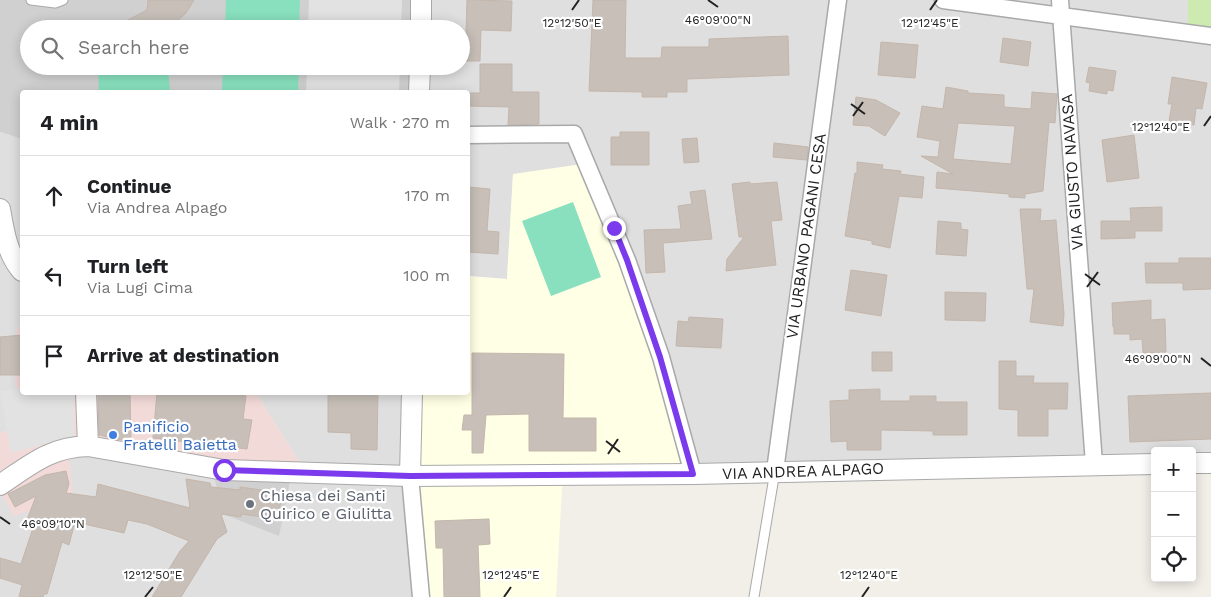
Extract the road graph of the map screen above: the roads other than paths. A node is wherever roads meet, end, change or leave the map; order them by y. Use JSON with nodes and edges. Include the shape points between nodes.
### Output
{"nodes":[{"id":1,"x":31,"y":0,"type":"edge"},
{"id":2,"x":63,"y":0,"type":"edge"},
{"id":3,"x":421,"y":0,"type":"edge"},
{"id":4,"x":838,"y":0,"type":"edge"},
{"id":5,"x":943,"y":0,"type":"edge"},
{"id":6,"x":1060,"y":8,"type":"edge"},
{"id":7,"x":421,"y":20,"type":"edge"},
{"id":8,"x":1211,"y":36,"type":"edge"},
{"id":9,"x":420,"y":75,"type":"edge"},
{"id":10,"x":419,"y":90,"type":"edge"},
{"id":11,"x":470,"y":135,"type":"edge"},
{"id":12,"x":0,"y":210,"type":"edge"},
{"id":13,"x":20,"y":268,"type":"edge"},
{"id":14,"x":86,"y":395,"type":"edge"},
{"id":15,"x":412,"y":395,"type":"edge"},
{"id":16,"x":88,"y":446,"type":"junction"},
{"id":17,"x":1196,"y":463,"type":"edge"},
{"id":18,"x":1211,"y":463,"type":"edge"},
{"id":19,"x":1094,"y":464,"type":"junction"},
{"id":20,"x":1151,"y":464,"type":"edge"},
{"id":21,"x":775,"y":471,"type":"junction"},
{"id":22,"x":693,"y":474,"type":"junction"},
{"id":23,"x":410,"y":476,"type":"junction"},
{"id":24,"x":0,"y":485,"type":"edge"},
{"id":25,"x":421,"y":597,"type":"edge"},
{"id":26,"x":754,"y":597,"type":"edge"}],
"edges":[{"from":1,"to":2,"type":"lane","via":[[55,3]]},
{"from":3,"to":7,"type":"street"},
{"from":4,"to":21,"type":"street","name":"VIA URBANO PAGANI CESA"},
{"from":5,"to":6,"type":"street"},
{"from":6,"to":8,"type":"street"},
{"from":6,"to":19,"type":"street","name":"VIA GIUSTO NAVASA"},
{"from":9,"to":10,"type":"street"},
{"from":11,"to":22,"type":"street","via":[[574,134],[627,260],[660,357]]},
{"from":12,"to":13,"type":"street","via":[[11,255]]},
{"from":14,"to":16,"type":"street"},
{"from":15,"to":23,"type":"street"},
{"from":16,"to":23,"type":"street","name":"VIA ANDREA ALPAGO","via":[[244,472]]},
{"from":16,"to":24,"type":"street","name":"VIA ANDREA ALPAGO","via":[[55,451]]},
{"from":17,"to":18,"type":"street"},
{"from":19,"to":20,"type":"street","name":"VIA ANDREA ALPAGO"},
{"from":19,"to":21,"type":"street","name":"VIA ANDREA ALPAGO"},
{"from":21,"to":22,"type":"street","name":"VIA ANDREA ALPAGO"},
{"from":21,"to":26,"type":"lane"},
{"from":22,"to":23,"type":"street","name":"VIA ANDREA ALPAGO"},
{"from":23,"to":25,"type":"street"}]}
